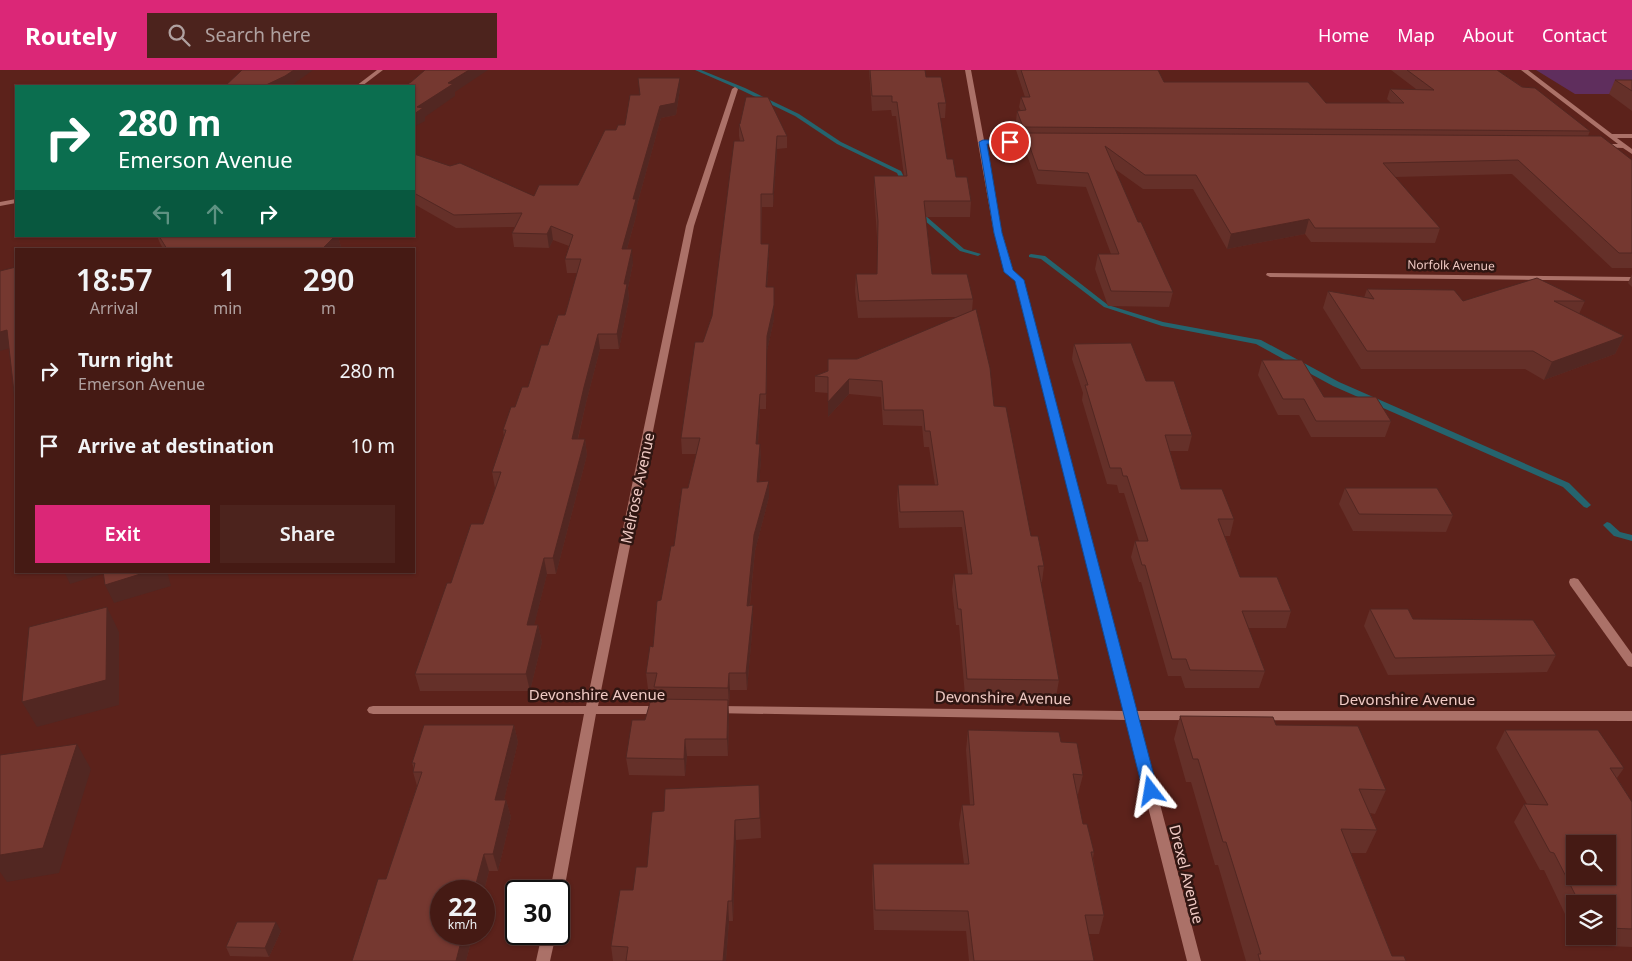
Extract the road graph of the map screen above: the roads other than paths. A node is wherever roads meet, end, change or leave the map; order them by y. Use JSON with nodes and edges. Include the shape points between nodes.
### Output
{"nodes":[{"id":1,"x":380,"y":70,"type":"edge"},
{"id":2,"x":968,"y":70,"type":"edge"},
{"id":3,"x":1524,"y":70,"type":"edge"},
{"id":4,"x":360,"y":85,"type":"edge"},
{"id":5,"x":735,"y":89,"type":"dead end"},
{"id":6,"x":1611,"y":136,"type":"junction"},
{"id":7,"x":1632,"y":136,"type":"edge"},
{"id":8,"x":983,"y":142,"type":"junction"},
{"id":9,"x":1040,"y":143,"type":"edge"},
{"id":10,"x":1592,"y":146,"type":"edge"},
{"id":11,"x":1624,"y":146,"type":"junction"},
{"id":12,"x":1632,"y":152,"type":"edge"},
{"id":13,"x":15,"y":201,"type":"edge"},
{"id":14,"x":0,"y":204,"type":"edge"},
{"id":15,"x":1270,"y":275,"type":"dead end"},
{"id":16,"x":1632,"y":279,"type":"edge"},
{"id":17,"x":1574,"y":582,"type":"dead end"},
{"id":18,"x":1632,"y":663,"type":"edge"},
{"id":19,"x":373,"y":710,"type":"dead end"},
{"id":20,"x":592,"y":710,"type":"junction"},
{"id":21,"x":674,"y":710,"type":"edge"},
{"id":22,"x":704,"y":710,"type":"edge"},
{"id":23,"x":1132,"y":715,"type":"junction"},
{"id":24,"x":1632,"y":716,"type":"edge"},
{"id":25,"x":559,"y":880,"type":"edge"},
{"id":26,"x":547,"y":945,"type":"edge"},
{"id":27,"x":543,"y":961,"type":"edge"},
{"id":28,"x":1194,"y":961,"type":"edge"}],
"edges":[{"from":1,"to":4,"type":"street"},
{"from":2,"to":8,"type":"street","name":"Drexel Avenue"},
{"from":3,"to":6,"type":"street"},
{"from":5,"to":20,"type":"street","name":"Melrose Avenue","via":[[690,226]]},
{"from":6,"to":7,"type":"street"},
{"from":6,"to":11,"type":"street"},
{"from":8,"to":9,"type":"street"},
{"from":8,"to":23,"type":"street","name":"Drexel Avenue","via":[[998,233],[1009,272],[1019,280]]},
{"from":10,"to":11,"type":"street"},
{"from":11,"to":12,"type":"street"},
{"from":13,"to":14,"type":"street"},
{"from":15,"to":16,"type":"street","name":"Norfolk Avenue"},
{"from":17,"to":18,"type":"street"},
{"from":19,"to":20,"type":"street","name":"Devonshire Avenue"},
{"from":20,"to":21,"type":"street","name":"Devonshire Avenue"},
{"from":20,"to":25,"type":"street","name":"Melrose Avenue"},
{"from":22,"to":23,"type":"street","name":"Devonshire Avenue"},
{"from":23,"to":24,"type":"street","name":"Devonshire Avenue"},
{"from":23,"to":28,"type":"street","name":"Drexel Avenue"},
{"from":26,"to":27,"type":"street"}]}
